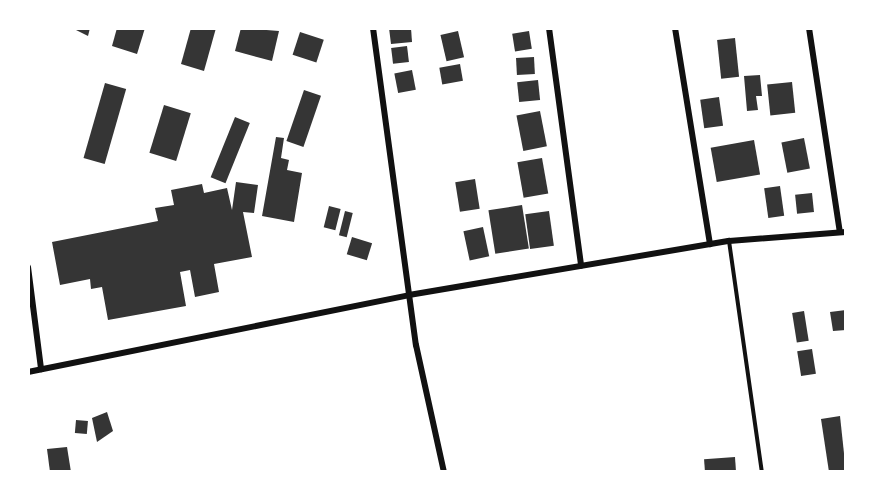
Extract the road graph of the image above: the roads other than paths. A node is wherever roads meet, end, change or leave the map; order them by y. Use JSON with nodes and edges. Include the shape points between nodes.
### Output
{"nodes":[{"id":1,"x":373,"y":28,"type":"edge"},
{"id":2,"x":549,"y":28,"type":"edge"},
{"id":3,"x":675,"y":28,"type":"edge"},
{"id":4,"x":809,"y":28,"type":"edge"},
{"id":5,"x":843,"y":232,"type":"edge"},
{"id":6,"x":729,"y":241,"type":"junction"},
{"id":7,"x":710,"y":244,"type":"junction"},
{"id":8,"x":581,"y":266,"type":"junction"},
{"id":9,"x":28,"y":267,"type":"edge"},
{"id":10,"x":409,"y":295,"type":"junction"},
{"id":11,"x":41,"y":369,"type":"junction"},
{"id":12,"x":28,"y":372,"type":"edge"},
{"id":13,"x":444,"y":471,"type":"edge"},
{"id":14,"x":762,"y":471,"type":"edge"}],
"edges":[{"from":1,"to":10,"type":"street"},
{"from":2,"to":8,"type":"street"},
{"from":3,"to":7,"type":"street"},
{"from":4,"to":5,"type":"street"},
{"from":5,"to":6,"type":"street"},
{"from":6,"to":7,"type":"street"},
{"from":6,"to":14,"type":"lane"},
{"from":7,"to":8,"type":"street"},
{"from":8,"to":10,"type":"street"},
{"from":9,"to":11,"type":"street"},
{"from":10,"to":11,"type":"street"},
{"from":10,"to":13,"type":"street"},
{"from":11,"to":12,"type":"street"}]}
